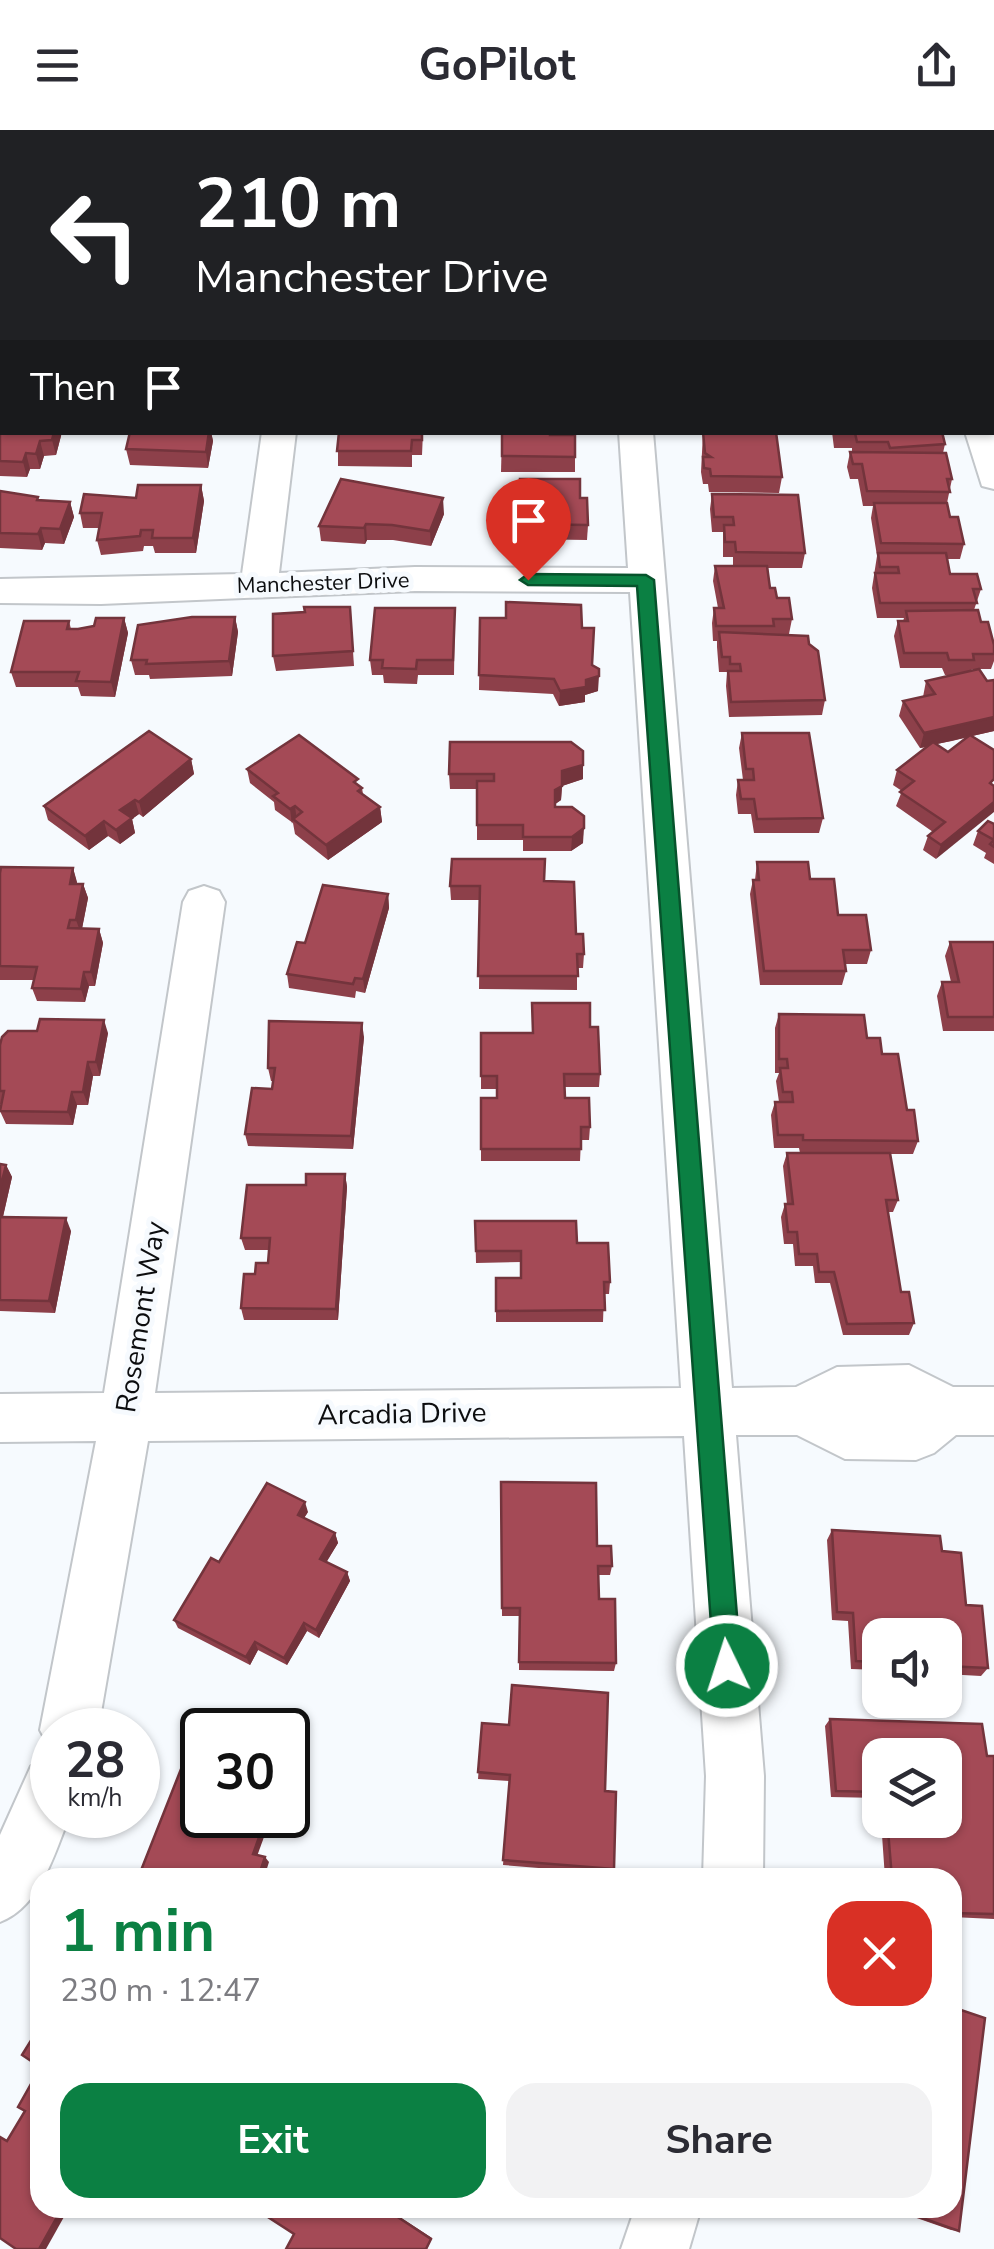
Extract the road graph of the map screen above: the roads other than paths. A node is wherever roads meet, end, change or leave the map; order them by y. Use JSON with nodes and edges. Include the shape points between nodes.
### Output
{"nodes":[{"id":1,"x":279,"y":435,"type":"edge"},
{"id":2,"x":636,"y":435,"type":"edge"},
{"id":3,"x":983,"y":435,"type":"edge"},
{"id":4,"x":994,"y":480,"type":"edge"},
{"id":5,"x":646,"y":580,"type":"junction"},
{"id":6,"x":258,"y":586,"type":"junction"},
{"id":7,"x":0,"y":591,"type":"edge"},
{"id":8,"x":204,"y":902,"type":"dead end"},
{"id":9,"x":708,"y":1410,"type":"junction"},
{"id":10,"x":970,"y":1411,"type":"edge"},
{"id":11,"x":126,"y":1416,"type":"junction"},
{"id":12,"x":0,"y":1418,"type":"edge"},
{"id":13,"x":73,"y":1708,"type":"edge"},
{"id":14,"x":31,"y":1838,"type":"edge"},
{"id":15,"x":733,"y":1868,"type":"edge"},
{"id":16,"x":0,"y":1892,"type":"edge"},
{"id":17,"x":665,"y":2218,"type":"edge"},
{"id":18,"x":655,"y":2249,"type":"edge"}],
"edges":[{"from":1,"to":6,"type":"street"},
{"from":2,"to":5,"type":"street"},
{"from":3,"to":4,"type":"street"},
{"from":5,"to":6,"type":"street","name":"Manchester Drive"},
{"from":5,"to":9,"type":"street"},
{"from":6,"to":7,"type":"street","name":"Manchester Drive"},
{"from":8,"to":11,"type":"street","name":"Rosemont Way"},
{"from":9,"to":10,"type":"street","name":"Arcadia Drive","via":[[803,1411],[844,1435],[916,1436]]},
{"from":9,"to":11,"type":"street","name":"Arcadia Drive"},
{"from":9,"to":15,"type":"street","via":[[735,1776]]},
{"from":11,"to":12,"type":"street","name":"Arcadia Drive"},
{"from":11,"to":13,"type":"street","name":"Rosemont Way"},
{"from":14,"to":16,"type":"street"},
{"from":17,"to":18,"type":"street"}]}
